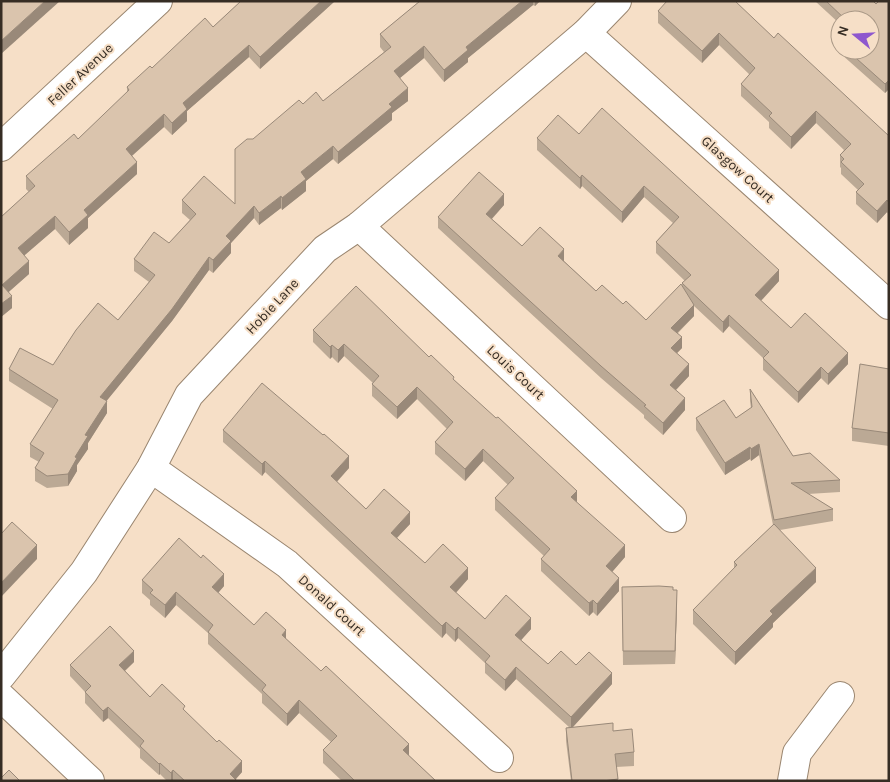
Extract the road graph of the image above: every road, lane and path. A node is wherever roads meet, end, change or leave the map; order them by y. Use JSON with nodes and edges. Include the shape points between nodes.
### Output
{"nodes":[{"id":1,"x":158,"y":1,"type":"edge"},
{"id":2,"x":617,"y":1,"type":"edge"},
{"id":3,"x":586,"y":33,"type":"junction"},
{"id":4,"x":1,"y":147,"type":"edge"},
{"id":5,"x":359,"y":226,"type":"junction"},
{"id":6,"x":889,"y":305,"type":"edge"},
{"id":7,"x":151,"y":468,"type":"junction"},
{"id":8,"x":672,"y":518,"type":"dead end"},
{"id":9,"x":1,"y":676,"type":"edge"},
{"id":10,"x":840,"y":696,"type":"dead end"},
{"id":11,"x":1,"y":697,"type":"edge"},
{"id":12,"x":499,"y":758,"type":"dead end"},
{"id":13,"x":90,"y":781,"type":"edge"},
{"id":14,"x":792,"y":781,"type":"edge"}],
"edges":[{"from":1,"to":4,"type":"street","name":"Feller Avenue"},
{"from":2,"to":3,"type":"street","name":"Hobie Lane"},
{"from":3,"to":5,"type":"street","name":"Hobie Lane"},
{"from":3,"to":6,"type":"street","name":"Glasgow Court"},
{"from":5,"to":7,"type":"street","name":"Hobie Lane","via":[[325,249],[189,395]]},
{"from":5,"to":8,"type":"street","name":"Louis Court"},
{"from":7,"to":9,"type":"street","name":"Hobie Lane","via":[[84,572]]},
{"from":7,"to":12,"type":"street","name":"Donald Court","via":[[287,564]]},
{"from":10,"to":14,"type":"street","via":[[796,753]]},
{"from":11,"to":13,"type":"street"}]}
